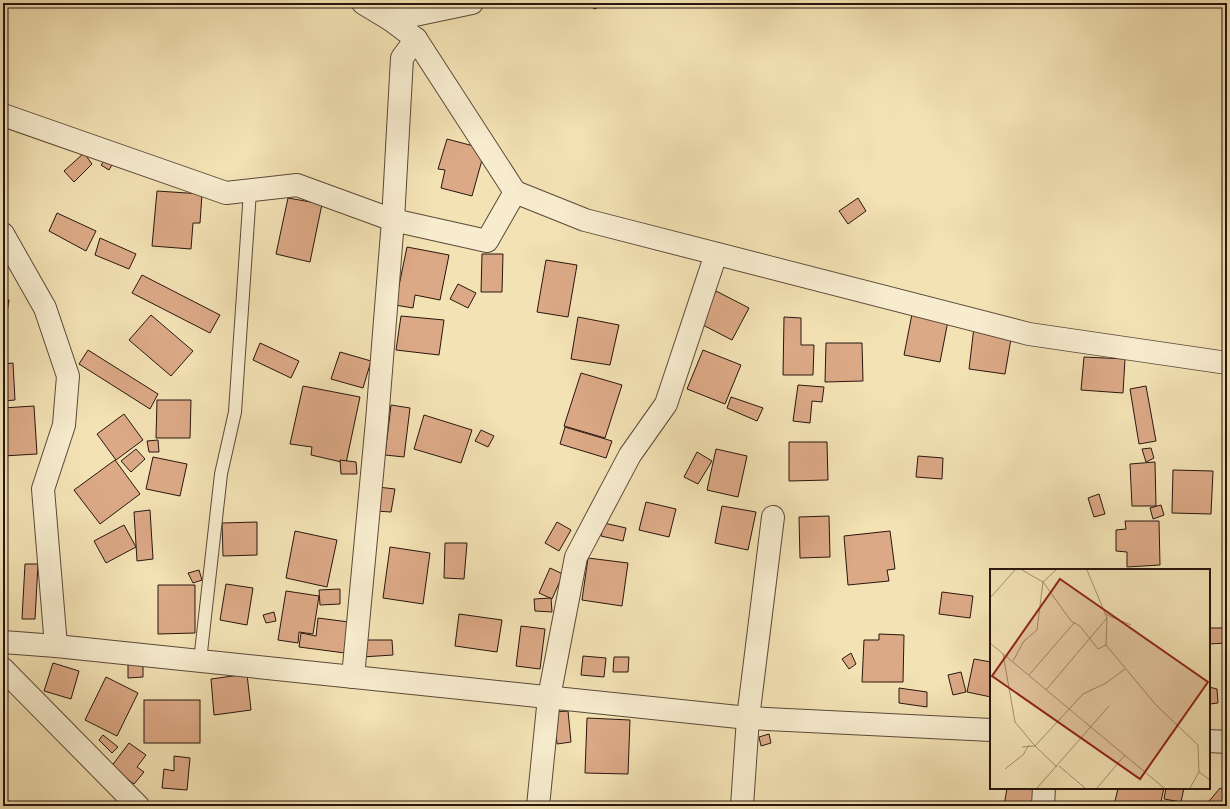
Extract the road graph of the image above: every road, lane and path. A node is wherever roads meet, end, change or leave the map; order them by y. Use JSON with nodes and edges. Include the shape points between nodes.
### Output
{"nodes":[{"id":1,"x":363,"y":3,"type":"edge"},
{"id":2,"x":472,"y":3,"type":"edge"},
{"id":3,"x":391,"y":20,"type":"junction"},
{"id":4,"x":416,"y":39,"type":"junction"},
{"id":5,"x":3,"y":115,"type":"edge"},
{"id":6,"x":250,"y":191,"type":"junction"},
{"id":7,"x":515,"y":192,"type":"junction"},
{"id":8,"x":393,"y":220,"type":"junction"},
{"id":9,"x":3,"y":234,"type":"edge"},
{"id":10,"x":716,"y":254,"type":"junction"},
{"id":11,"x":1227,"y":362,"type":"edge"},
{"id":12,"x":773,"y":518,"type":"dead end"},
{"id":13,"x":3,"y":642,"type":"edge"},
{"id":14,"x":56,"y":646,"type":"junction"},
{"id":15,"x":200,"y":661,"type":"junction"},
{"id":16,"x":3,"y":669,"type":"edge"},
{"id":17,"x":353,"y":677,"type":"junction"},
{"id":18,"x":549,"y":697,"type":"junction"},
{"id":19,"x":748,"y":718,"type":"junction"},
{"id":20,"x":990,"y":730,"type":"edge"},
{"id":21,"x":1210,"y":741,"type":"edge"},
{"id":22,"x":1227,"y":742,"type":"edge"},
{"id":23,"x":1044,"y":789,"type":"edge"},
{"id":24,"x":138,"y":806,"type":"edge"},
{"id":25,"x":538,"y":806,"type":"edge"},
{"id":26,"x":742,"y":806,"type":"edge"},
{"id":27,"x":1043,"y":806,"type":"edge"}],
"edges":[{"from":1,"to":3,"type":"street"},
{"from":2,"to":3,"type":"street"},
{"from":3,"to":4,"type":"street"},
{"from":4,"to":7,"type":"street"},
{"from":4,"to":8,"type":"street","via":[[402,58]]},
{"from":5,"to":6,"type":"street","via":[[226,193]]},
{"from":6,"to":8,"type":"street","via":[[298,185]]},
{"from":6,"to":15,"type":"lane","via":[[235,412],[221,474]]},
{"from":7,"to":8,"type":"street","via":[[487,241]]},
{"from":7,"to":10,"type":"street","via":[[585,220]]},
{"from":8,"to":17,"type":"street"},
{"from":9,"to":14,"type":"street","via":[[45,308],[68,376],[64,425],[43,489]]},
{"from":10,"to":11,"type":"street","via":[[1029,334]]},
{"from":10,"to":18,"type":"street","via":[[666,404],[630,455],[576,557]]},
{"from":12,"to":19,"type":"street"},
{"from":13,"to":14,"type":"street"},
{"from":14,"to":15,"type":"street"},
{"from":15,"to":17,"type":"street"},
{"from":16,"to":24,"type":"street"},
{"from":17,"to":18,"type":"street"},
{"from":18,"to":19,"type":"street"},
{"from":18,"to":25,"type":"street"},
{"from":19,"to":20,"type":"street"},
{"from":19,"to":26,"type":"street"},
{"from":21,"to":22,"type":"street"},
{"from":23,"to":27,"type":"street"}]}
